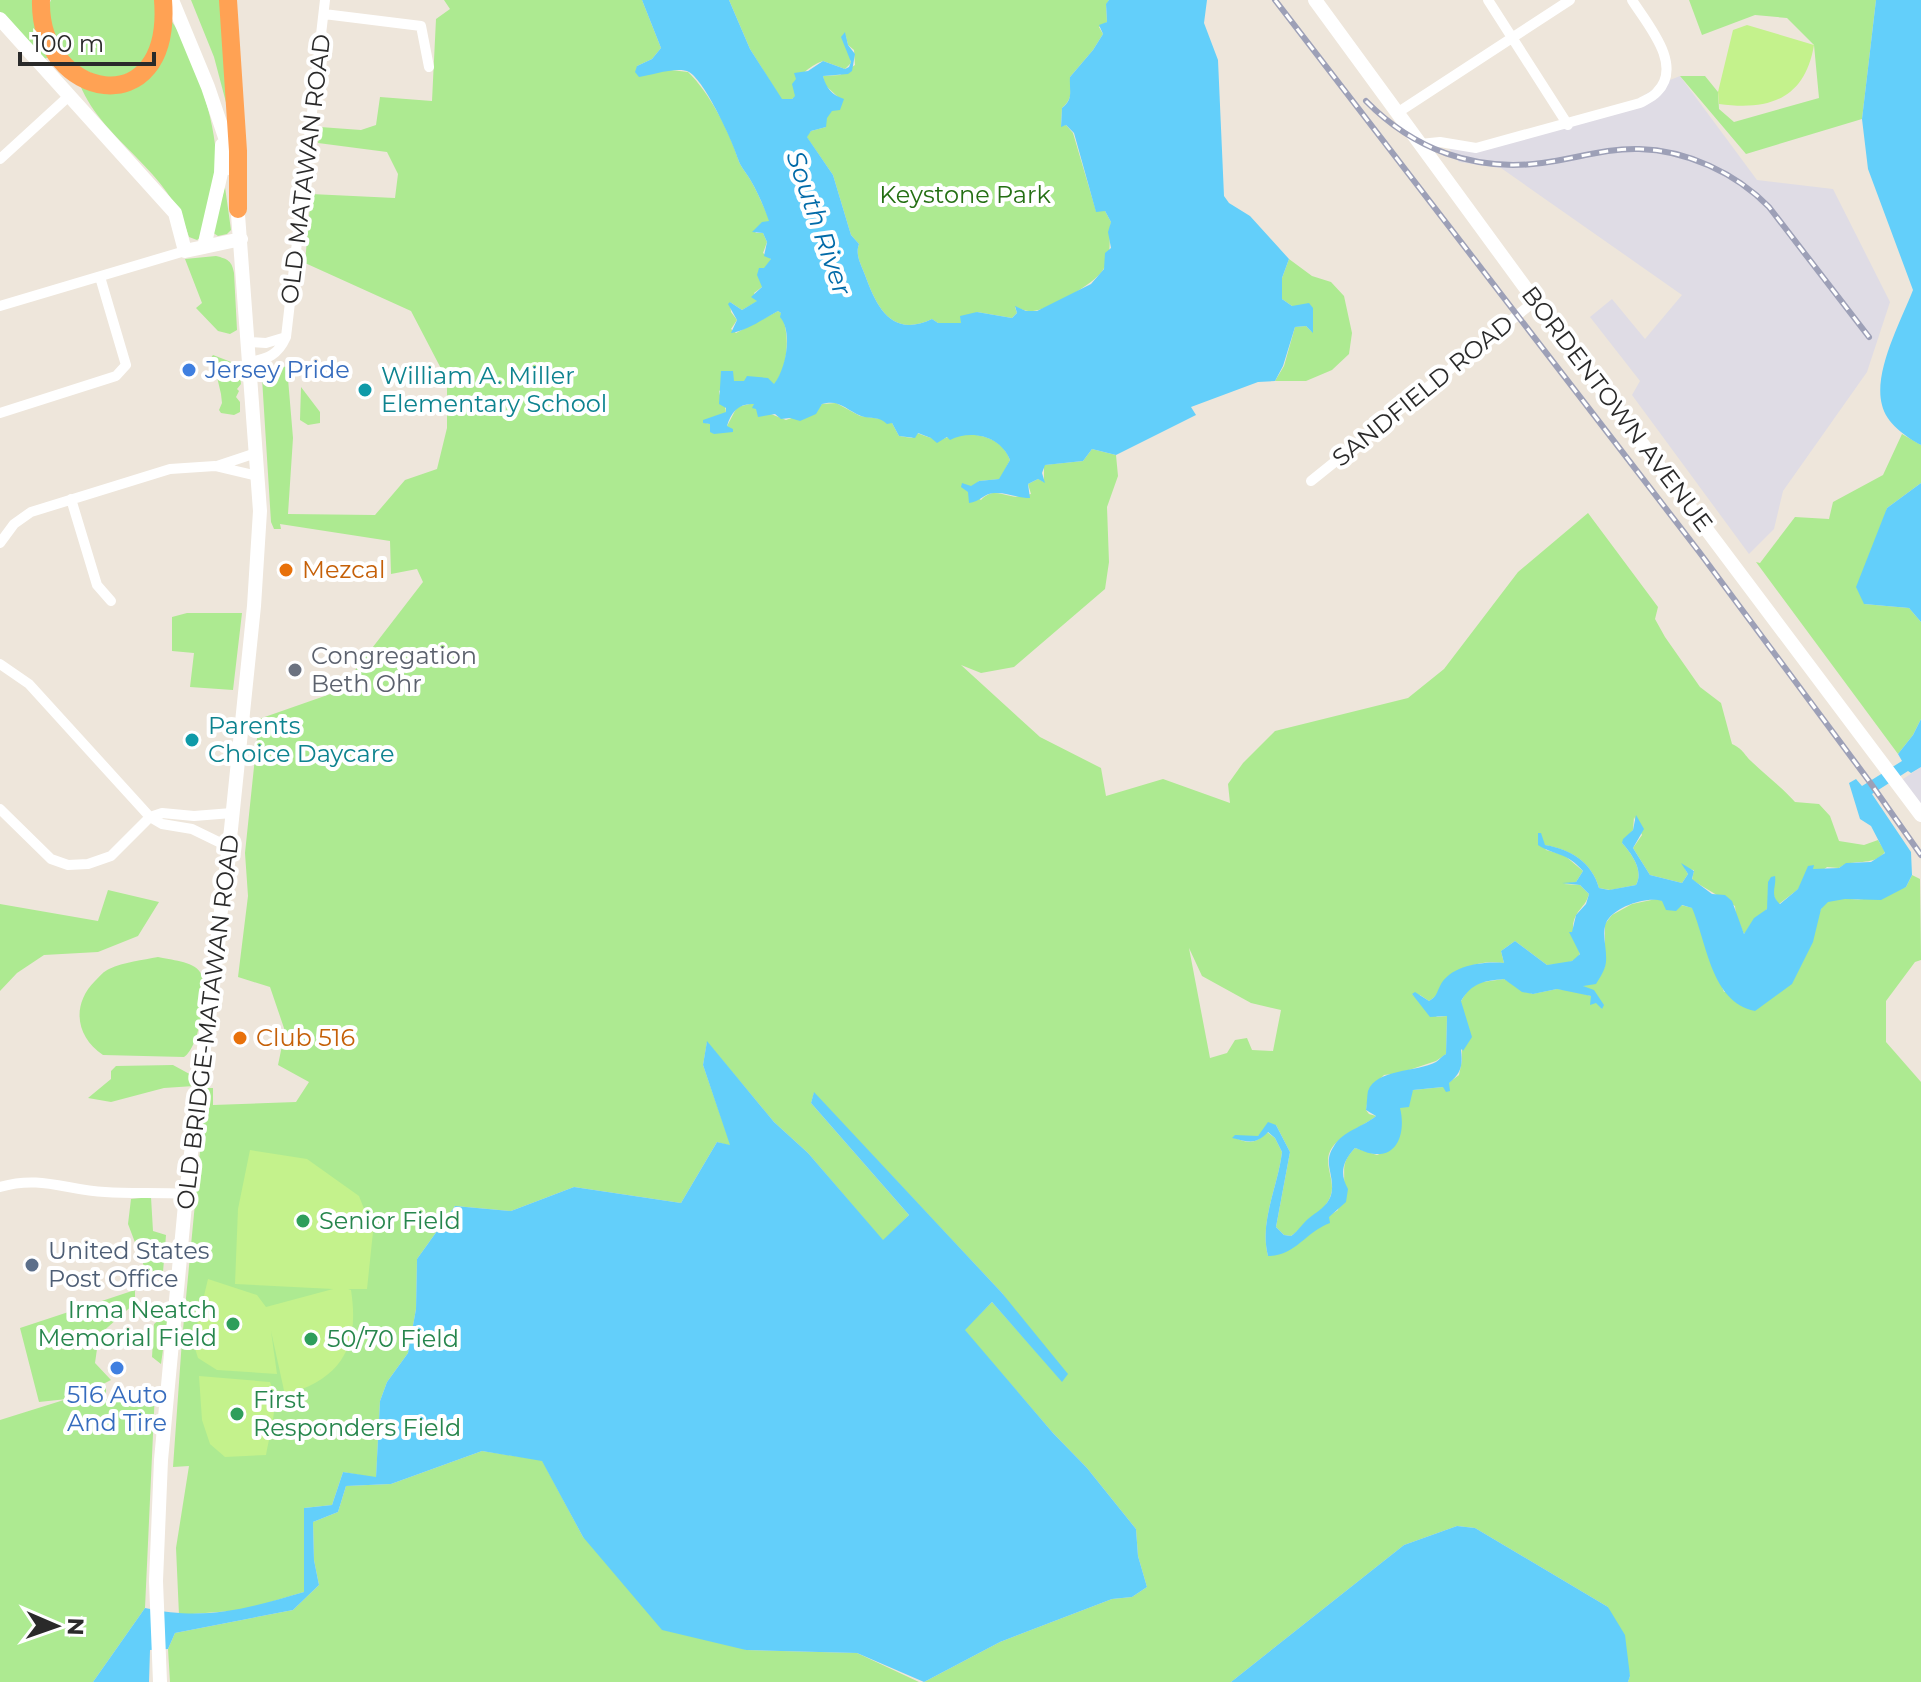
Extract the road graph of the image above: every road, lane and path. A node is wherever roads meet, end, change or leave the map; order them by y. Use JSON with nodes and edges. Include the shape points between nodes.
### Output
{"nodes":[{"id":1,"x":41,"y":0,"type":"edge"},
{"id":2,"x":163,"y":0,"type":"edge"},
{"id":3,"x":172,"y":0,"type":"edge"},
{"id":4,"x":228,"y":0,"type":"edge"},
{"id":5,"x":325,"y":0,"type":"edge"},
{"id":6,"x":1315,"y":0,"type":"edge"},
{"id":7,"x":1488,"y":0,"type":"edge"},
{"id":8,"x":1570,"y":0,"type":"edge"},
{"id":9,"x":1632,"y":0,"type":"edge"},
{"id":10,"x":324,"y":14,"type":"junction"},
{"id":11,"x":0,"y":19,"type":"edge"},
{"id":12,"x":1512,"y":38,"type":"junction"},
{"id":13,"x":429,"y":67,"type":"dead end"},
{"id":14,"x":70,"y":95,"type":"junction"},
{"id":15,"x":1397,"y":113,"type":"junction"},
{"id":16,"x":1568,"y":125,"type":"junction"},
{"id":17,"x":222,"y":133,"type":"junction"},
{"id":18,"x":1420,"y":144,"type":"junction"},
{"id":19,"x":0,"y":159,"type":"edge"},
{"id":20,"x":238,"y":209,"type":"junction"},
{"id":21,"x":242,"y":245,"type":"junction"},
{"id":22,"x":204,"y":247,"type":"junction"},
{"id":23,"x":185,"y":251,"type":"junction"},
{"id":24,"x":100,"y":277,"type":"junction"},
{"id":25,"x":1535,"y":301,"type":"junction"},
{"id":26,"x":0,"y":306,"type":"edge"},
{"id":27,"x":286,"y":337,"type":"junction"},
{"id":28,"x":248,"y":342,"type":"junction"},
{"id":29,"x":249,"y":362,"type":"junction"},
{"id":30,"x":0,"y":413,"type":"edge"},
{"id":31,"x":256,"y":453,"type":"junction"},
{"id":32,"x":215,"y":466,"type":"junction"},
{"id":33,"x":258,"y":476,"type":"junction"},
{"id":34,"x":1311,"y":481,"type":"dead end"},
{"id":35,"x":71,"y":499,"type":"junction"},
{"id":36,"x":0,"y":543,"type":"edge"},
{"id":37,"x":111,"y":601,"type":"dead end"},
{"id":38,"x":0,"y":664,"type":"edge"},
{"id":39,"x":1,"y":812,"type":"edge"},
{"id":40,"x":232,"y":813,"type":"junction"},
{"id":41,"x":1921,"y":815,"type":"edge"},
{"id":42,"x":194,"y":816,"type":"junction"},
{"id":43,"x":150,"y":817,"type":"junction"},
{"id":44,"x":192,"y":829,"type":"junction"},
{"id":45,"x":229,"y":847,"type":"junction"},
{"id":46,"x":0,"y":1187,"type":"edge"},
{"id":47,"x":186,"y":1194,"type":"junction"},
{"id":48,"x":160,"y":1682,"type":"edge"}],
"edges":[{"from":1,"to":2,"type":"highway","via":[[42,22],[57,56],[81,78],[108,86],[134,80],[151,65],[163,40]]},
{"from":3,"to":17,"type":"main road","name":"OLD BRIDGE-MATAWAN ROAD"},
{"from":4,"to":20,"type":"highway"},
{"from":5,"to":10,"type":"street","name":"OLD MATAWAN ROAD"},
{"from":6,"to":15,"type":"main road","name":"BORDENTOWN AVENUE"},
{"from":7,"to":12,"type":"street"},
{"from":8,"to":12,"type":"street"},
{"from":9,"to":16,"type":"street","via":[[1662,46],[1664,79],[1657,92],[1640,103]]},
{"from":10,"to":13,"type":"street","via":[[421,26]]},
{"from":10,"to":27,"type":"street","name":"OLD MATAWAN ROAD"},
{"from":11,"to":14,"type":"main road"},
{"from":12,"to":15,"type":"street"},
{"from":12,"to":16,"type":"street"},
{"from":14,"to":19,"type":"street"},
{"from":14,"to":23,"type":"main road","via":[[175,213]]},
{"from":15,"to":18,"type":"main road","name":"BORDENTOWN AVENUE"},
{"from":16,"to":18,"type":"street","via":[[1476,148]]},
{"from":17,"to":20,"type":"main road","name":"OLD BRIDGE-MATAWAN ROAD"},
{"from":17,"to":22,"type":"main road","via":[[221,173]]},
{"from":18,"to":25,"type":"main road","name":"BORDENTOWN AVENUE"},
{"from":20,"to":21,"type":"main road","name":"OLD BRIDGE-MATAWAN ROAD"},
{"from":21,"to":22,"type":"main road"},
{"from":21,"to":28,"type":"main road","name":"OLD BRIDGE-MATAWAN ROAD"},
{"from":22,"to":23,"type":"main road"},
{"from":23,"to":24,"type":"street"},
{"from":24,"to":26,"type":"street"},
{"from":24,"to":30,"type":"street","via":[[126,365],[123,371]]},
{"from":25,"to":34,"type":"street","name":"SANDFIELD ROAD"},
{"from":25,"to":41,"type":"main road","name":"BORDENTOWN AVENUE"},
{"from":27,"to":28,"type":"street","name":"OLD MATAWAN ROAD"},
{"from":27,"to":29,"type":"street","name":"OLD MATAWAN ROAD","via":[[273,356]]},
{"from":28,"to":29,"type":"main road","name":"OLD BRIDGE-MATAWAN ROAD"},
{"from":29,"to":31,"type":"main road","name":"OLD BRIDGE-MATAWAN ROAD"},
{"from":31,"to":32,"type":"street"},
{"from":31,"to":33,"type":"main road","name":"OLD BRIDGE-MATAWAN ROAD"},
{"from":32,"to":33,"type":"street"},
{"from":32,"to":35,"type":"street","via":[[170,469]]},
{"from":33,"to":40,"type":"main road","name":"OLD BRIDGE-MATAWAN ROAD","via":[[254,599]]},
{"from":35,"to":36,"type":"street","via":[[31,512]]},
{"from":35,"to":37,"type":"street","via":[[97,585]]},
{"from":38,"to":43,"type":"street","via":[[29,684]]},
{"from":39,"to":43,"type":"street","via":[[51,859],[68,865],[111,856]]},
{"from":40,"to":42,"type":"street"},
{"from":40,"to":45,"type":"main road","name":"OLD BRIDGE-MATAWAN ROAD"},
{"from":42,"to":43,"type":"street"},
{"from":42,"to":44,"type":"street"},
{"from":43,"to":44,"type":"street"},
{"from":44,"to":45,"type":"street"},
{"from":45,"to":47,"type":"main road","name":"OLD BRIDGE-MATAWAN ROAD"},
{"from":46,"to":47,"type":"street","via":[[35,1181],[102,1192]]},
{"from":47,"to":48,"type":"main road","name":"OLD BRIDGE-MATAWAN ROAD","via":[[161,1460]]}]}
